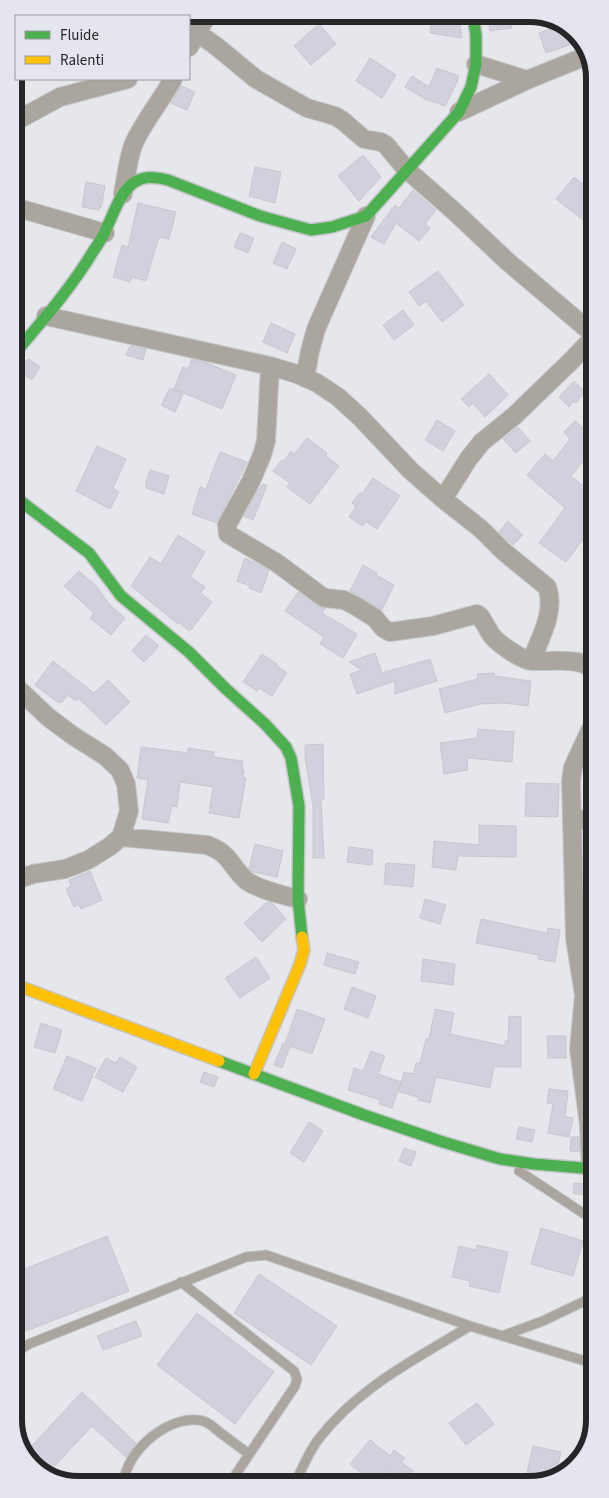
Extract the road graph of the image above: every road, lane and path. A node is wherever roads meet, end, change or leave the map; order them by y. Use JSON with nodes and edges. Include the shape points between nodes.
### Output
{"nodes":[{"id":1,"x":201,"y":22,"type":"edge"},
{"id":2,"x":474,"y":23,"type":"edge"},
{"id":3,"x":191,"y":35,"type":"edge"},
{"id":4,"x":582,"y":57,"type":"edge"},
{"id":5,"x":476,"y":64,"type":"junction"},
{"id":6,"x":124,"y":80,"type":"edge"},
{"id":7,"x":172,"y":80,"type":"edge"},
{"id":8,"x":527,"y":80,"type":"junction"},
{"id":9,"x":459,"y":112,"type":"junction"},
{"id":10,"x":23,"y":117,"type":"edge"},
{"id":11,"x":406,"y":169,"type":"junction"},
{"id":12,"x":123,"y":194,"type":"junction"},
{"id":13,"x":23,"y":210,"type":"edge"},
{"id":14,"x":366,"y":216,"type":"junction"},
{"id":15,"x":105,"y":233,"type":"junction"},
{"id":16,"x":46,"y":316,"type":"junction"},
{"id":17,"x":586,"y":329,"type":"edge"},
{"id":18,"x":23,"y":343,"type":"edge"},
{"id":19,"x":586,"y":345,"type":"edge"},
{"id":20,"x":270,"y":366,"type":"junction"},
{"id":21,"x":305,"y":378,"type":"junction"},
{"id":22,"x":443,"y":499,"type":"junction"},
{"id":23,"x":23,"y":503,"type":"edge"},
{"id":24,"x":531,"y":661,"type":"junction"},
{"id":25,"x":586,"y":666,"type":"edge"},
{"id":26,"x":23,"y":693,"type":"edge"},
{"id":27,"x":586,"y":740,"type":"edge"},
{"id":28,"x":586,"y":819,"type":"edge"},
{"id":29,"x":572,"y":821,"type":"junction"},
{"id":30,"x":121,"y":837,"type":"junction"},
{"id":31,"x":22,"y":878,"type":"edge"},
{"id":32,"x":298,"y":900,"type":"junction"},
{"id":33,"x":586,"y":985,"type":"edge"},
{"id":34,"x":22,"y":987,"type":"edge"},
{"id":35,"x":586,"y":1010,"type":"edge"},
{"id":36,"x":254,"y":1074,"type":"junction"},
{"id":37,"x":586,"y":1102,"type":"edge"},
{"id":38,"x":500,"y":1159,"type":"junction"},
{"id":39,"x":586,"y":1168,"type":"edge"},
{"id":40,"x":586,"y":1215,"type":"edge"},
{"id":41,"x":181,"y":1282,"type":"junction"},
{"id":42,"x":586,"y":1300,"type":"edge"},
{"id":43,"x":470,"y":1326,"type":"junction"},
{"id":44,"x":501,"y":1336,"type":"junction"},
{"id":45,"x":22,"y":1349,"type":"edge"},
{"id":46,"x":586,"y":1361,"type":"edge"},
{"id":47,"x":249,"y":1454,"type":"junction"},
{"id":48,"x":126,"y":1475,"type":"edge"},
{"id":49,"x":235,"y":1475,"type":"edge"},
{"id":50,"x":299,"y":1475,"type":"edge"}],
"edges":[{"from":1,"to":3,"type":"street"},
{"from":2,"to":5,"type":"main road"},
{"from":3,"to":11,"type":"street","via":[[256,79],[307,108],[335,116],[364,139],[386,145]]},
{"from":4,"to":8,"type":"street"},
{"from":5,"to":8,"type":"street"},
{"from":5,"to":9,"type":"main road","via":[[471,88]]},
{"from":6,"to":10,"type":"street","via":[[60,97]]},
{"from":7,"to":12,"type":"street","via":[[133,145]]},
{"from":8,"to":9,"type":"street"},
{"from":9,"to":11,"type":"main road"},
{"from":11,"to":14,"type":"main road"},
{"from":11,"to":17,"type":"street"},
{"from":12,"to":14,"type":"main road","via":[[138,180],[154,177],[260,216],[312,230]]},
{"from":12,"to":15,"type":"main road"},
{"from":13,"to":15,"type":"street"},
{"from":14,"to":21,"type":"street","via":[[316,329]]},
{"from":15,"to":16,"type":"main road"},
{"from":16,"to":18,"type":"main road"},
{"from":16,"to":20,"type":"street"},
{"from":19,"to":22,"type":"street","via":[[514,416],[482,442]]},
{"from":20,"to":21,"type":"street"},
{"from":20,"to":24,"type":"street","via":[[266,441],[251,481],[229,520],[228,534],[320,595],[354,605],[390,632],[433,626],[477,614],[500,643]]},
{"from":21,"to":22,"type":"street","via":[[338,397],[401,462]]},
{"from":22,"to":24,"type":"street","via":[[547,587],[548,619]]},
{"from":23,"to":32,"type":"main road","via":[[89,553],[121,596],[189,652],[286,747],[291,758],[299,806]]},
{"from":24,"to":25,"type":"street","via":[[575,662]]},
{"from":26,"to":30,"type":"street","via":[[48,717],[120,770],[126,784],[129,811]]},
{"from":27,"to":29,"type":"street","via":[[571,781]]},
{"from":28,"to":29,"type":"street"},
{"from":29,"to":33,"type":"street","via":[[576,953]]},
{"from":30,"to":31,"type":"street","via":[[88,860],[65,869]]},
{"from":30,"to":32,"type":"street","via":[[207,845],[226,855],[249,882]]},
{"from":32,"to":36,"type":"main road","via":[[304,950]]},
{"from":34,"to":36,"type":"main road"},
{"from":35,"to":37,"type":"street","via":[[579,1048]]},
{"from":36,"to":38,"type":"main road","via":[[364,1115]]},
{"from":38,"to":39,"type":"main road"},
{"from":38,"to":40,"type":"lane"},
{"from":41,"to":43,"type":"lane","via":[[246,1257],[266,1255]]},
{"from":41,"to":45,"type":"lane"},
{"from":41,"to":47,"type":"lane","via":[[294,1372],[297,1379]]},
{"from":42,"to":44,"type":"lane"},
{"from":43,"to":44,"type":"lane"},
{"from":43,"to":50,"type":"lane","via":[[380,1380],[361,1395],[316,1442]]},
{"from":44,"to":46,"type":"lane"},
{"from":47,"to":48,"type":"lane","via":[[207,1423],[192,1419],[176,1422],[161,1430],[140,1448],[128,1465]]},
{"from":47,"to":49,"type":"lane"}]}
